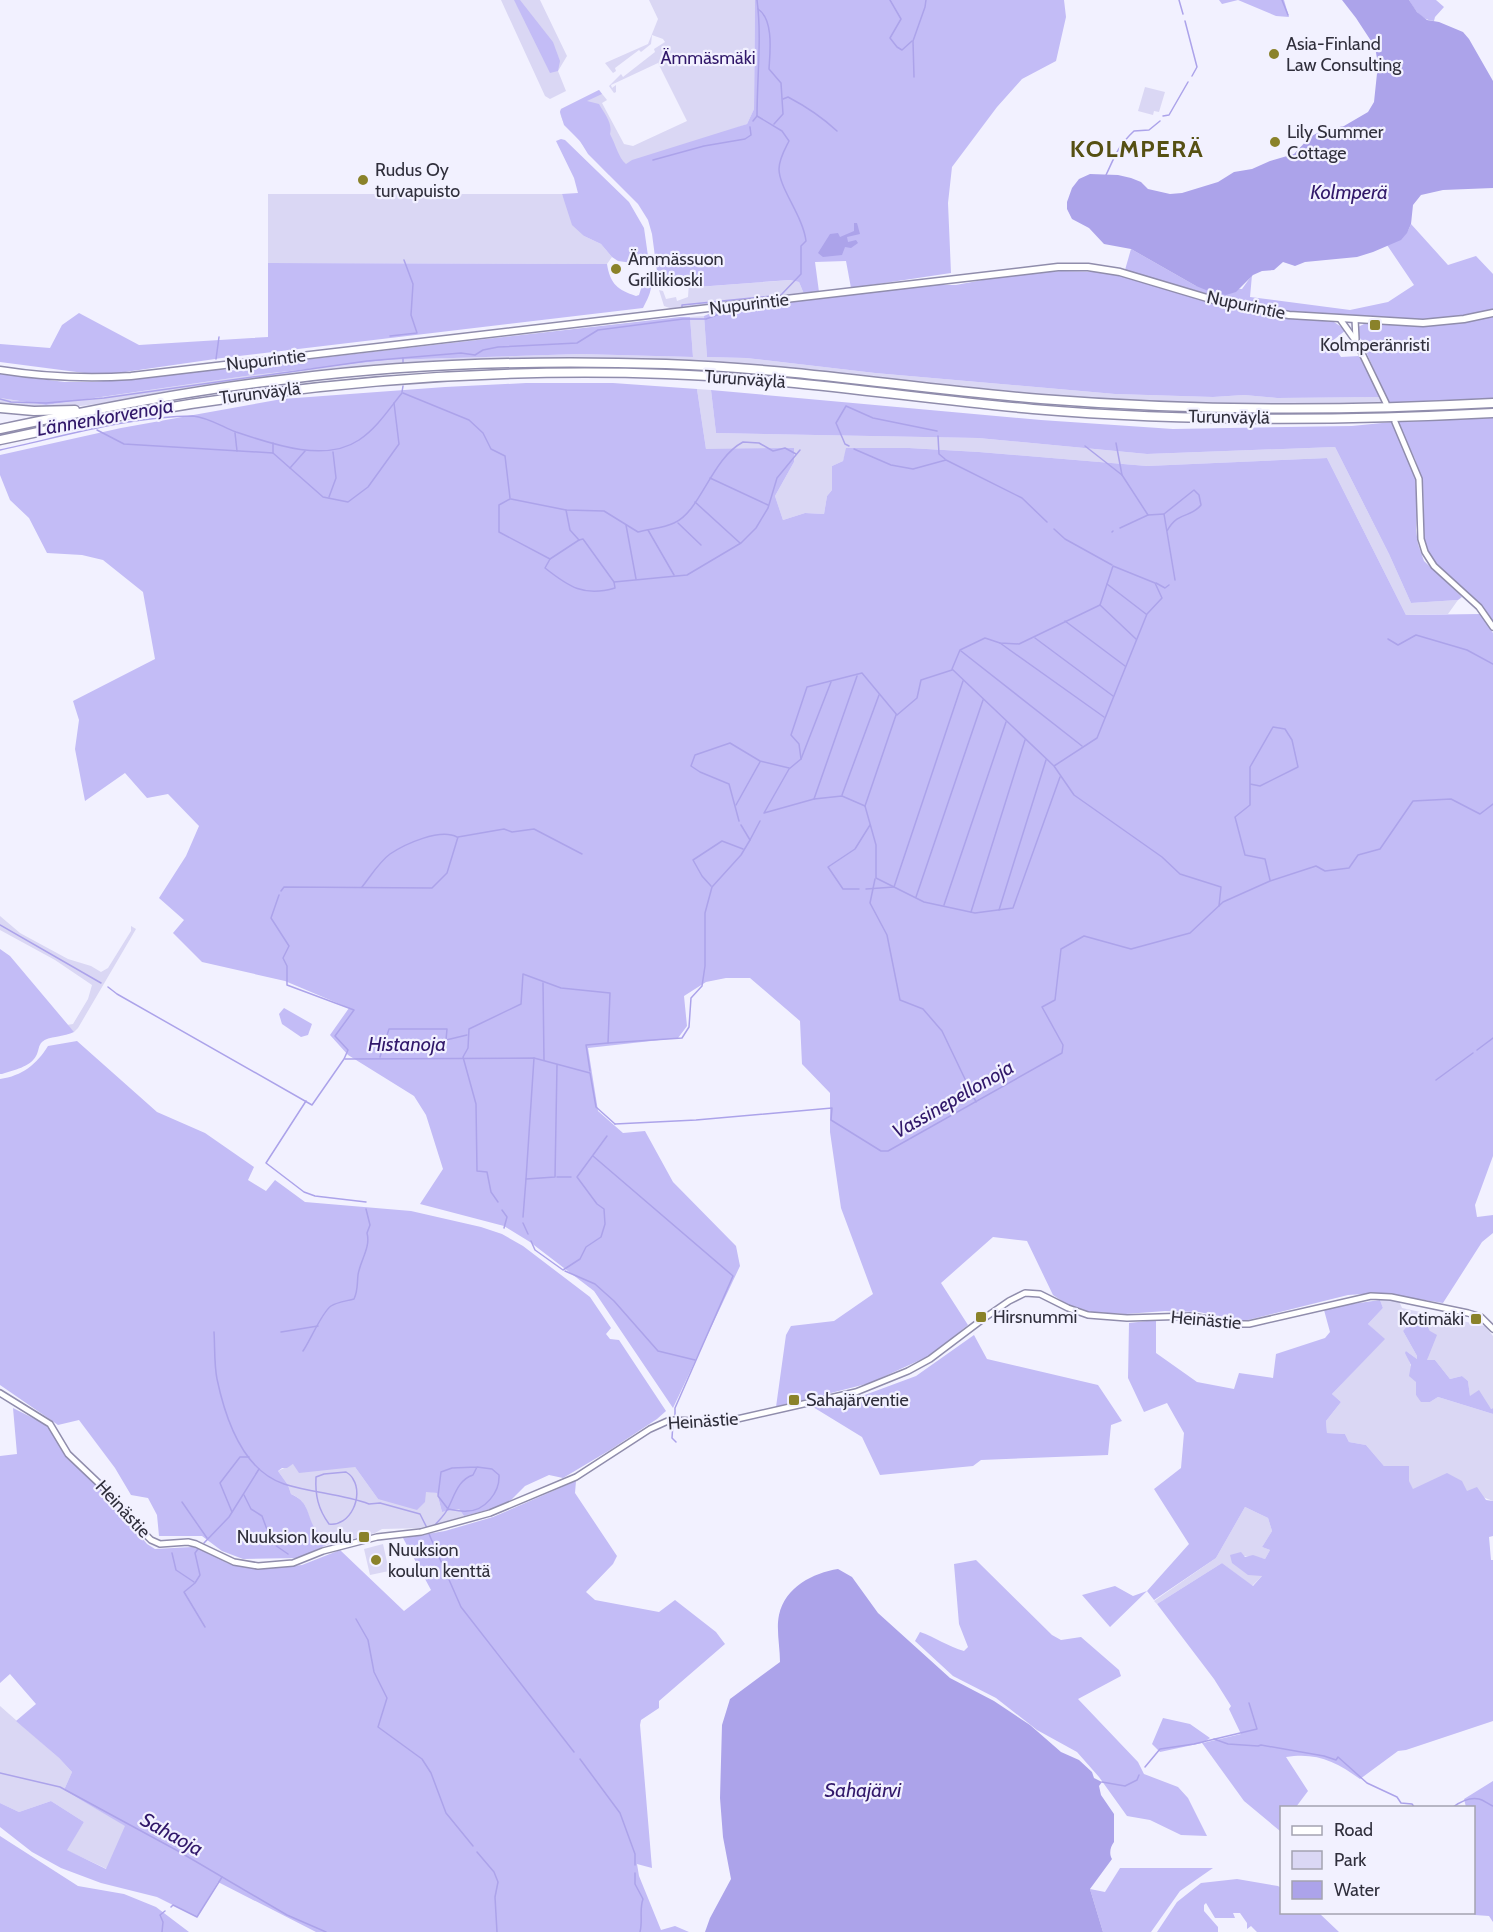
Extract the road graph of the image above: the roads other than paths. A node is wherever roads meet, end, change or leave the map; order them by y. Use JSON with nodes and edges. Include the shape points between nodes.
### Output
{"nodes":[{"id":1,"x":1493,"y":313,"type":"edge"},
{"id":2,"x":1340,"y":318,"type":"junction"},
{"id":3,"x":1355,"y":319,"type":"junction"},
{"id":4,"x":1357,"y":343,"type":"junction"},
{"id":5,"x":0,"y":370,"type":"edge"},
{"id":6,"x":1386,"y":403,"type":"dead end"},
{"id":7,"x":1493,"y":403,"type":"edge"},
{"id":8,"x":0,"y":408,"type":"edge"},
{"id":9,"x":94,"y":410,"type":"junction"},
{"id":10,"x":1493,"y":413,"type":"edge"},
{"id":11,"x":1395,"y":422,"type":"dead end"},
{"id":12,"x":0,"y":429,"type":"edge"},
{"id":13,"x":0,"y":440,"type":"edge"},
{"id":14,"x":1493,"y":627,"type":"edge"},
{"id":15,"x":1493,"y":1329,"type":"edge"},
{"id":16,"x":0,"y":1392,"type":"edge"}],
"edges":[{"from":1,"to":3,"type":"main road","name":"Nupurintie","via":[[1424,323]]},
{"from":2,"to":3,"type":"main road","name":"Nupurintie"},
{"from":2,"to":4,"type":"street"},
{"from":2,"to":5,"type":"main road","name":"Nupurintie","via":[[1246,309],[1120,272],[1058,267],[131,376],[48,377]]},
{"from":3,"to":4,"type":"street"},
{"from":4,"to":6,"type":"street"},
{"from":7,"to":9,"type":"highway","name":"Turunväylä","via":[[1312,409],[1174,407],[1035,398],[728,367],[562,363],[328,374],[217,388]]},
{"from":8,"to":9,"type":"highway"},
{"from":9,"to":12,"type":"highway","name":"Turunväylä"},
{"from":10,"to":13,"type":"highway","name":"Turunväylä","via":[[1418,417],[1185,417],[1037,409],[792,382],[615,373],[519,373],[292,388],[152,409]]},
{"from":11,"to":14,"type":"street","via":[[1419,478],[1420,530],[1425,552],[1434,566],[1479,607]]},
{"from":15,"to":16,"type":"street","name":"Heinästie","via":[[1480,1317],[1468,1313],[1381,1296],[1355,1298],[1242,1325],[1191,1316],[1088,1315],[1040,1294],[1025,1293],[930,1359],[856,1392],[724,1422],[670,1420],[576,1477],[490,1514],[421,1532],[377,1537],[324,1551],[303,1561],[258,1566],[234,1562],[196,1544],[160,1544],[151,1540],[68,1454],[50,1424]]}]}
